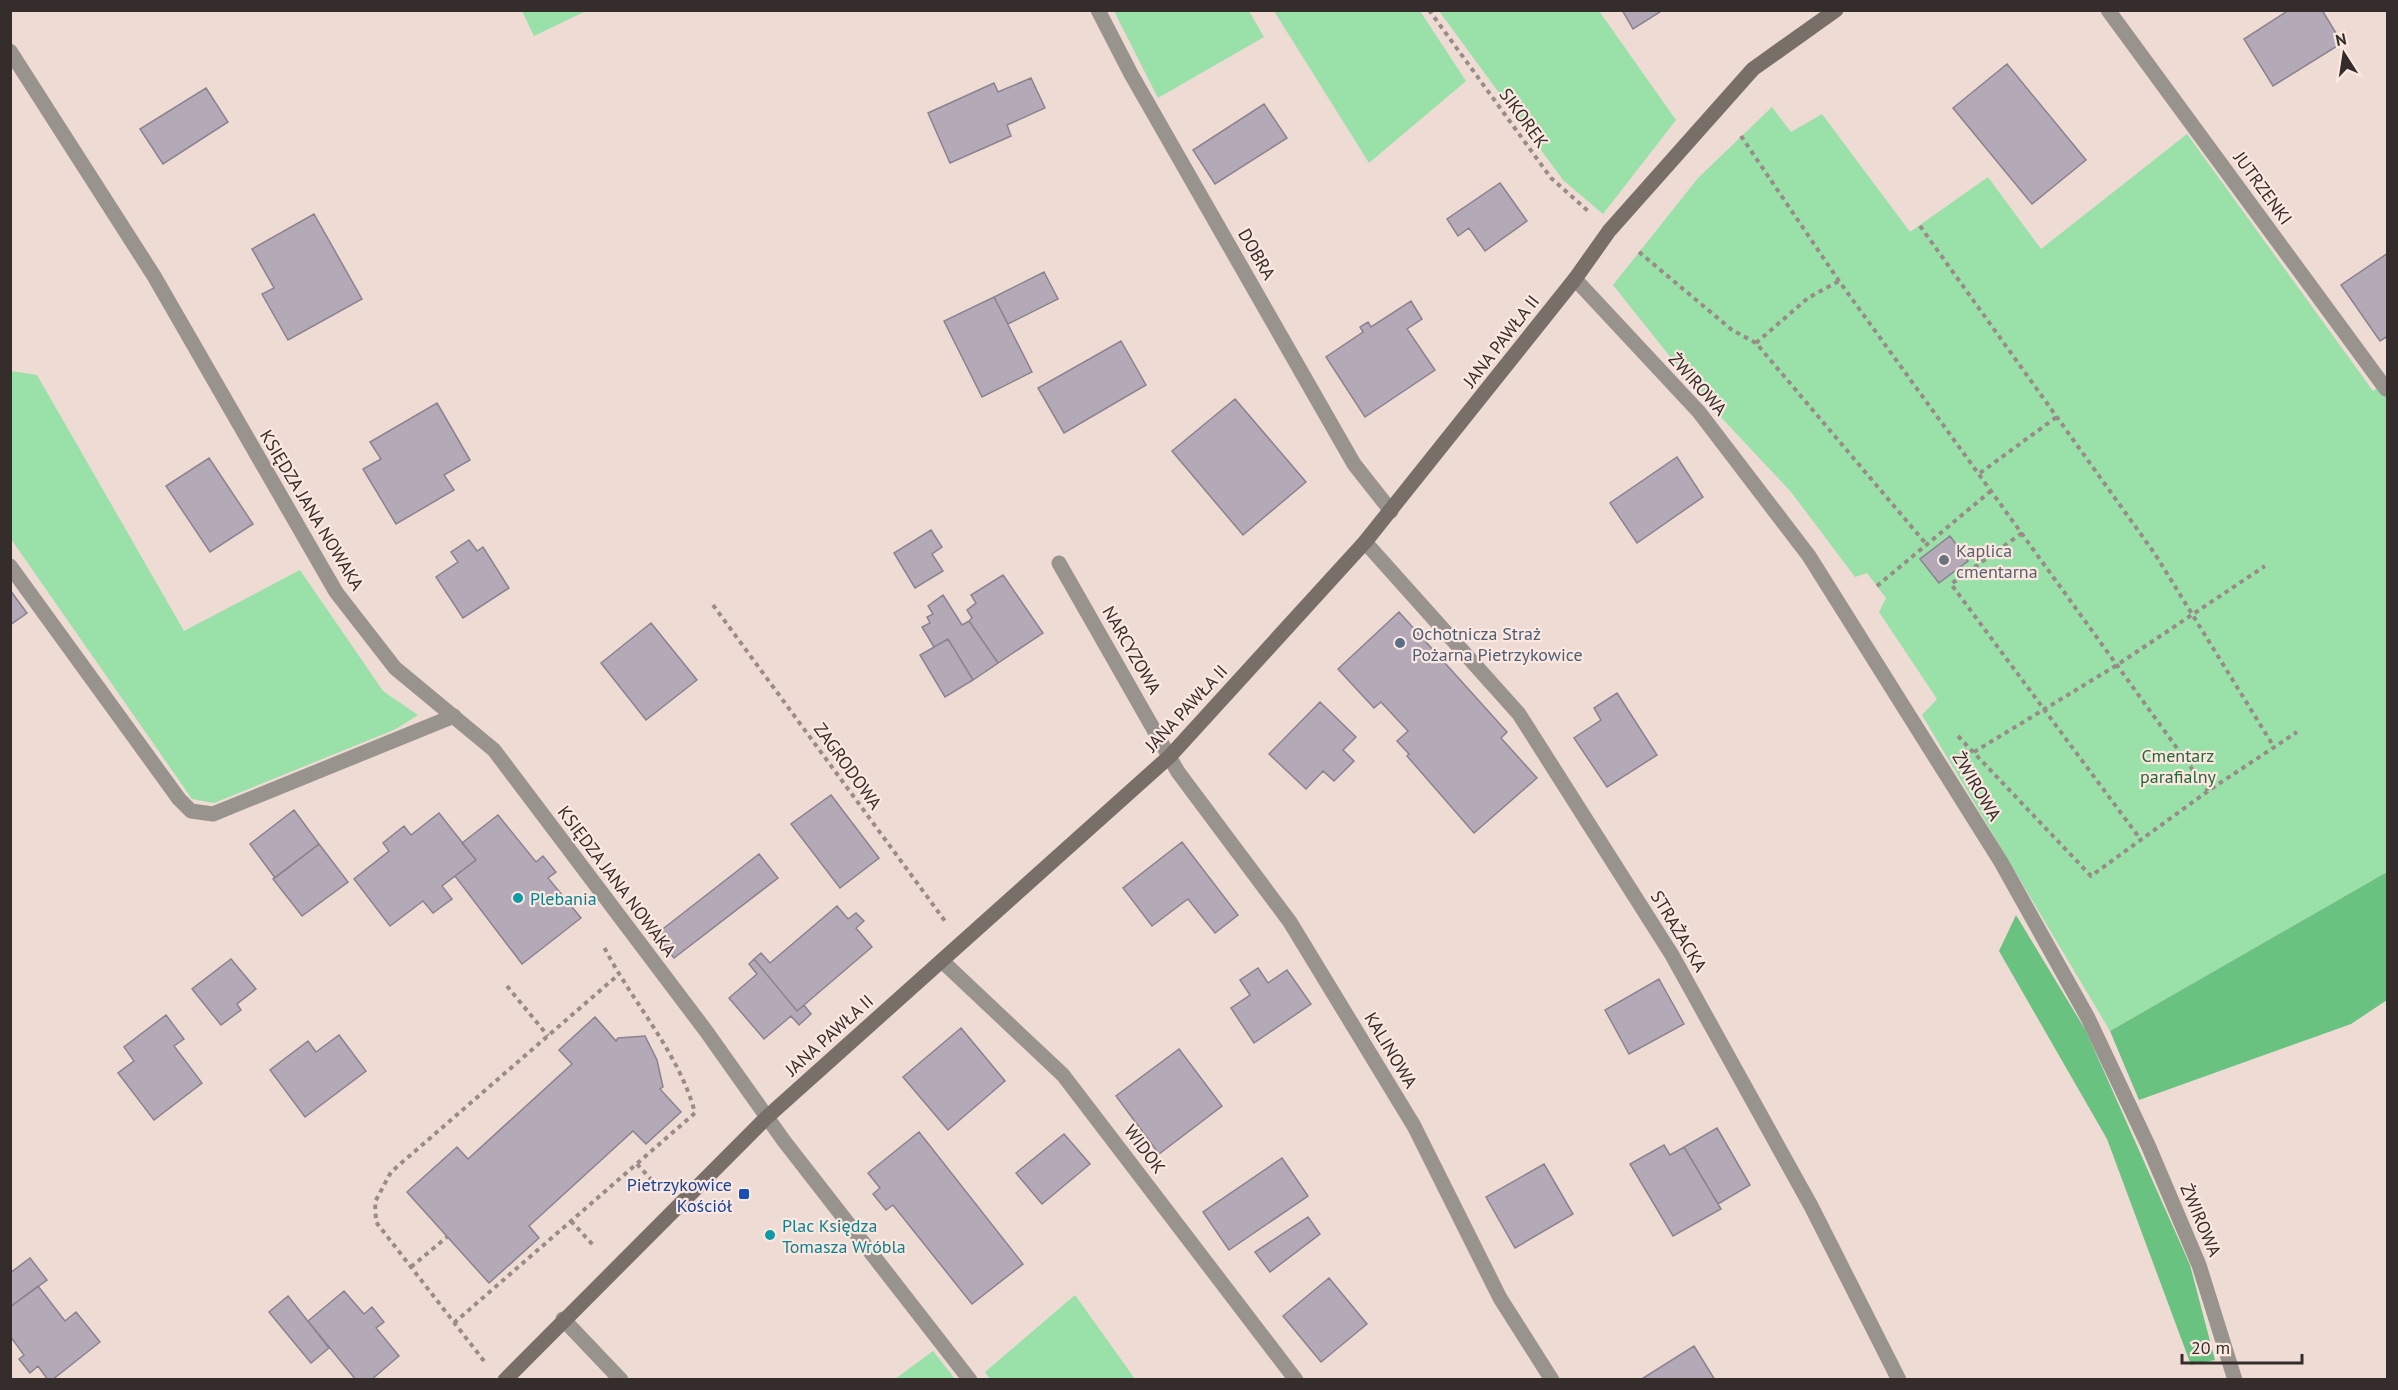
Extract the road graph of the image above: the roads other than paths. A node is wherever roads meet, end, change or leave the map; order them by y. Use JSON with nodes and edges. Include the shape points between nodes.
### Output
{"nodes":[{"id":1,"x":1098,"y":10,"type":"edge"},
{"id":2,"x":1836,"y":10,"type":"edge"},
{"id":3,"x":2108,"y":10,"type":"edge"},
{"id":4,"x":10,"y":51,"type":"edge"},
{"id":5,"x":1575,"y":279,"type":"junction"},
{"id":6,"x":2386,"y":389,"type":"edge"},
{"id":7,"x":1390,"y":511,"type":"junction"},
{"id":8,"x":1365,"y":542,"type":"junction"},
{"id":9,"x":1059,"y":563,"type":"dead end"},
{"id":10,"x":10,"y":566,"type":"edge"},
{"id":11,"x":454,"y":716,"type":"junction"},
{"id":12,"x":1170,"y":756,"type":"junction"},
{"id":13,"x":942,"y":961,"type":"junction"},
{"id":14,"x":766,"y":1118,"type":"junction"},
{"id":15,"x":563,"y":1319,"type":"junction"},
{"id":16,"x":505,"y":1380,"type":"edge"},
{"id":17,"x":621,"y":1380,"type":"edge"},
{"id":18,"x":970,"y":1380,"type":"edge"},
{"id":19,"x":1296,"y":1380,"type":"edge"},
{"id":20,"x":1552,"y":1380,"type":"edge"},
{"id":21,"x":1899,"y":1380,"type":"edge"},
{"id":22,"x":2235,"y":1380,"type":"edge"}],
"edges":[{"from":1,"to":7,"type":"street","name":"DOBRA","via":[[1353,464]]},
{"from":2,"to":5,"type":"street","name":"JANA PAWŁA II","via":[[1753,69],[1609,231]]},
{"from":3,"to":6,"type":"street","name":"JUTRZENKI"},
{"from":4,"to":11,"type":"street","name":"KSIĘDZA JANA NOWAKA","via":[[154,276],[336,592],[395,668]]},
{"from":5,"to":7,"type":"street","name":"JANA PAWŁA II"},
{"from":5,"to":22,"type":"street","name":"ŻWIROWA","via":[[1699,412],[1809,556],[2001,862],[2088,1018],[2148,1145],[2199,1265]]},
{"from":7,"to":8,"type":"street","name":"JANA PAWŁA II"},
{"from":8,"to":12,"type":"street","name":"JANA PAWŁA II"},
{"from":8,"to":21,"type":"street","name":"STRAŻACKA","via":[[1519,714],[1672,955],[1811,1206]]},
{"from":9,"to":12,"type":"street","name":"NARCYZOWA"},
{"from":10,"to":11,"type":"street","via":[[191,811],[213,814]]},
{"from":11,"to":14,"type":"street","name":"KSIĘDZA JANA NOWAKA","via":[[494,750],[706,1031]]},
{"from":12,"to":13,"type":"street","name":"JANA PAWŁA II"},
{"from":12,"to":20,"type":"street","name":"KALINOWA","via":[[1290,922],[1414,1126],[1500,1298]]},
{"from":13,"to":14,"type":"street","name":"JANA PAWŁA II"},
{"from":13,"to":19,"type":"street","name":"WIDOK","via":[[1063,1075]]},
{"from":14,"to":15,"type":"street","name":"JANA PAWŁA II"},
{"from":14,"to":18,"type":"street","name":"KSIĘDZA JANA NOWAKA"},
{"from":15,"to":16,"type":"street","name":"JANA PAWŁA II"},
{"from":15,"to":17,"type":"street"}]}
